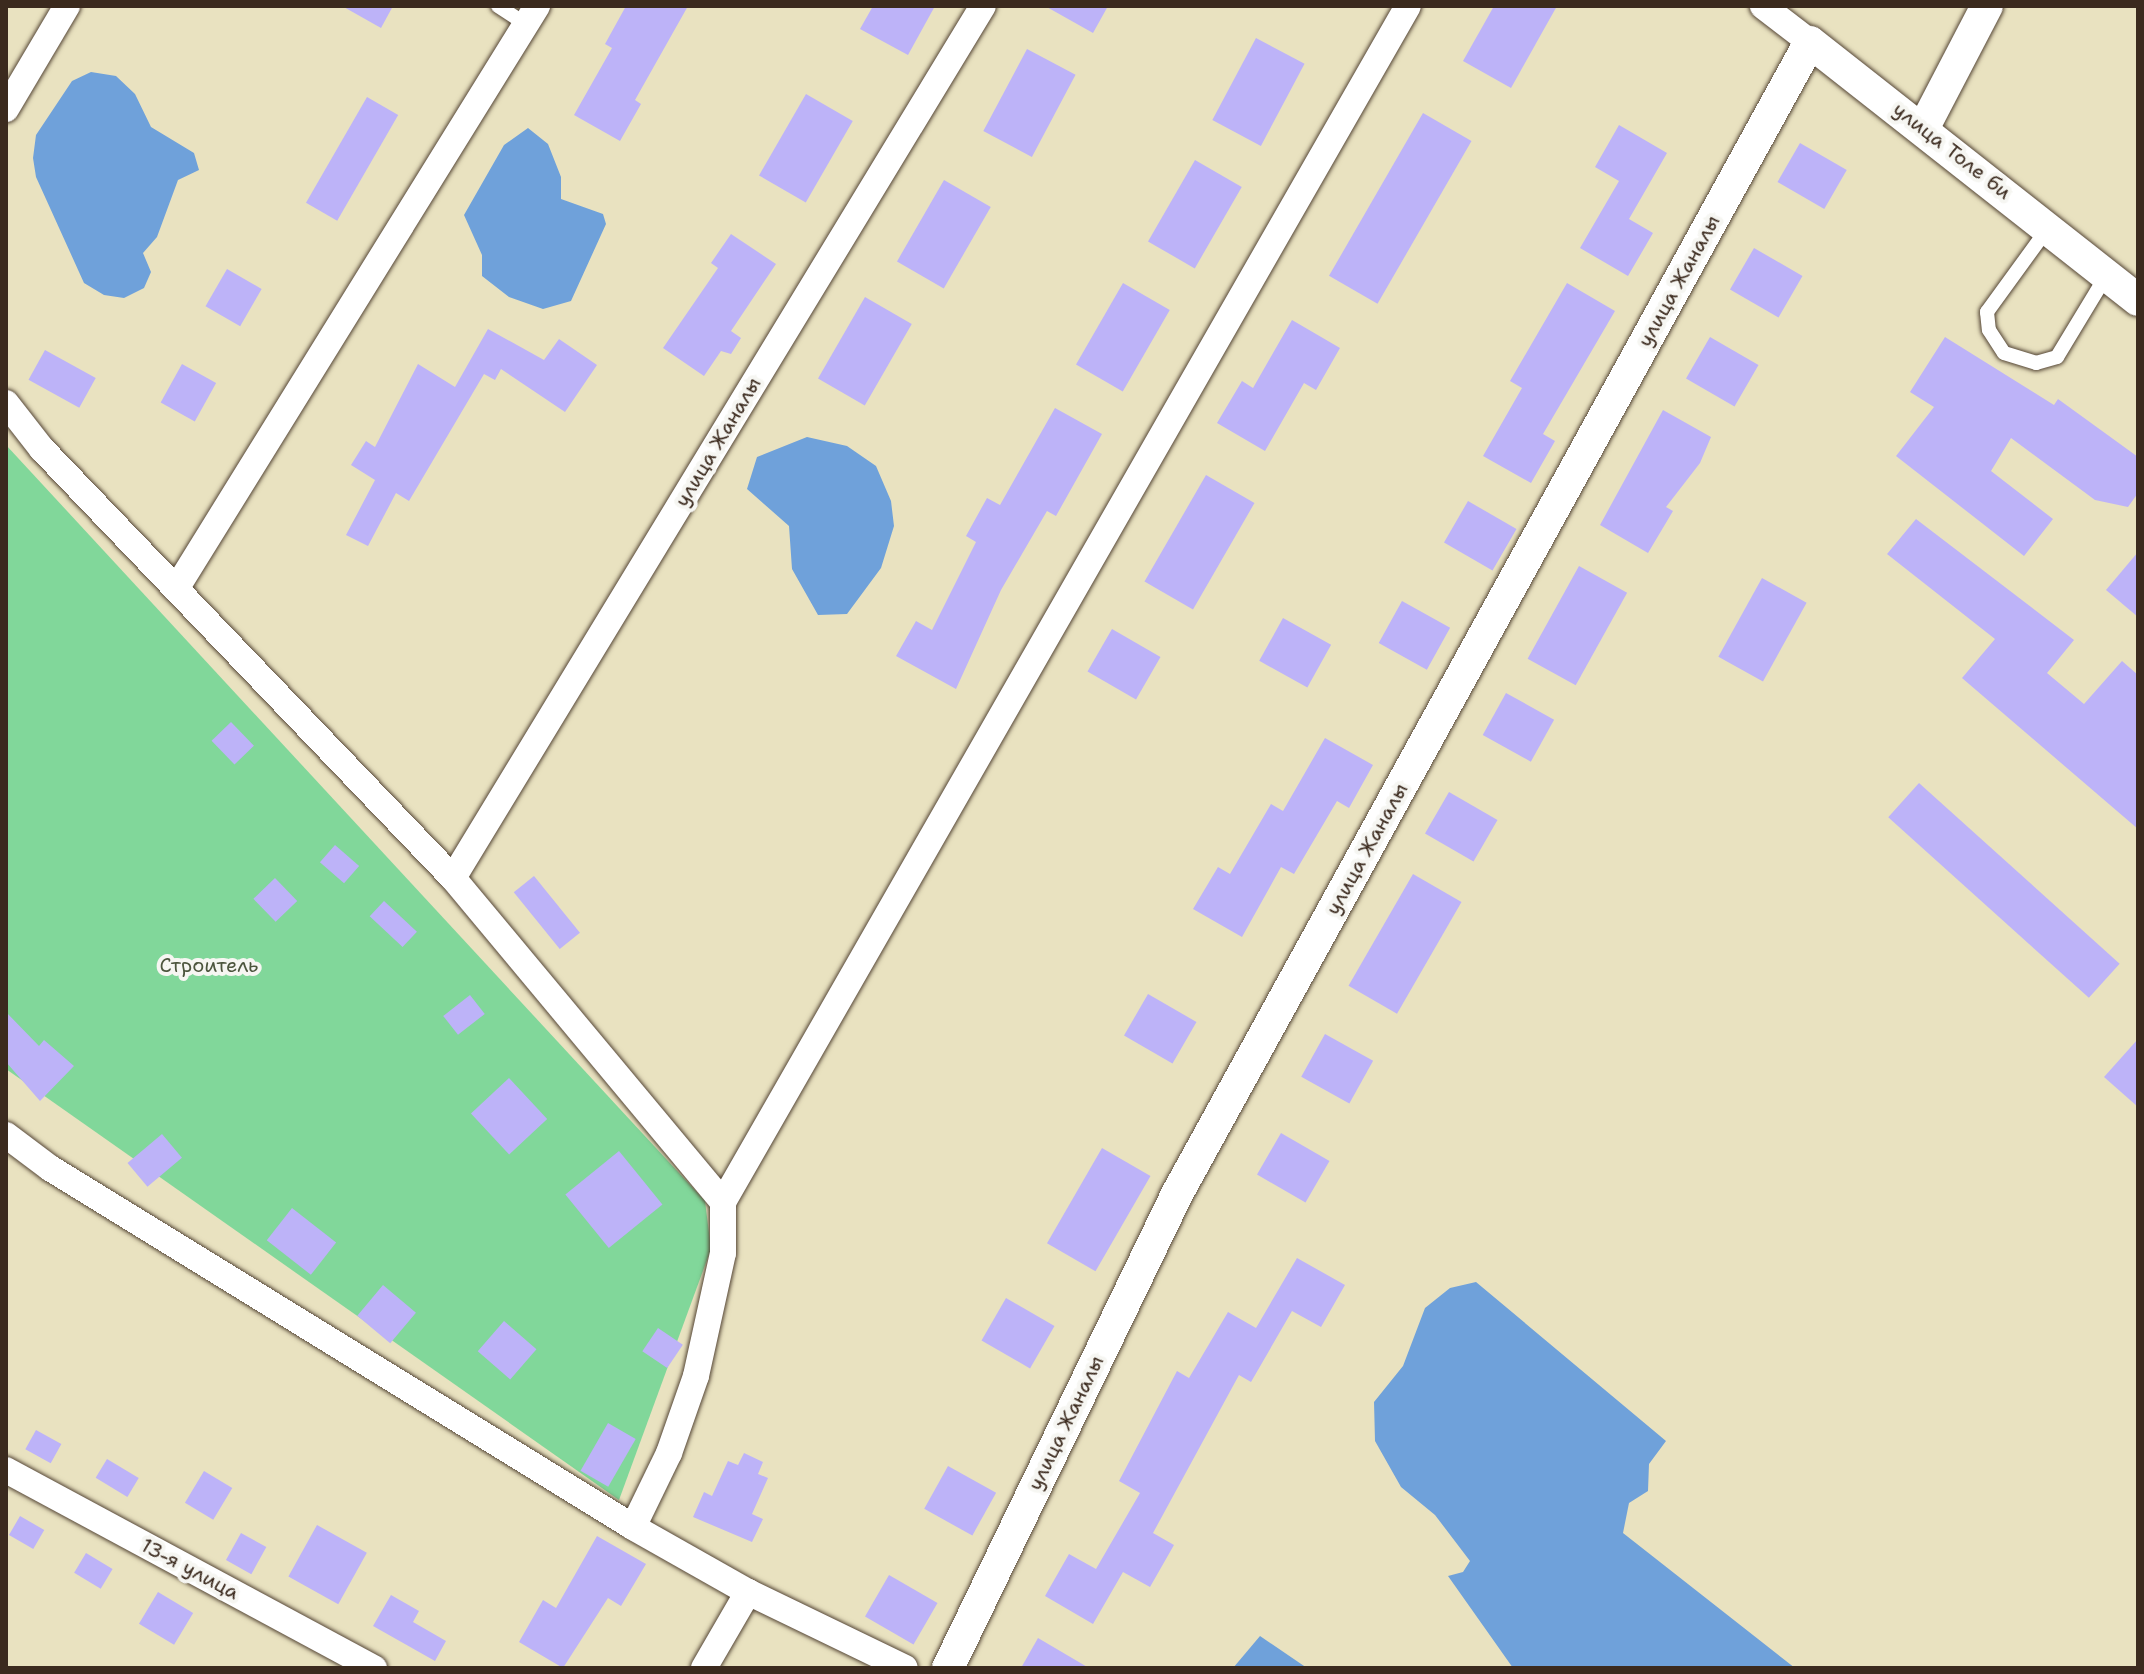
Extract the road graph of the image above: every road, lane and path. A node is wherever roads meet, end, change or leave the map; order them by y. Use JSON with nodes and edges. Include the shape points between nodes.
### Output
{"nodes":[{"id":1,"x":67,"y":6,"type":"edge"},
{"id":2,"x":498,"y":6,"type":"edge"},
{"id":3,"x":983,"y":6,"type":"edge"},
{"id":4,"x":1408,"y":6,"type":"edge"},
{"id":5,"x":1763,"y":6,"type":"edge"},
{"id":6,"x":1987,"y":6,"type":"edge"},
{"id":7,"x":531,"y":15,"type":"edge"},
{"id":8,"x":1810,"y":42,"type":"junction"},
{"id":9,"x":6,"y":109,"type":"edge"},
{"id":10,"x":1924,"y":127,"type":"junction"},
{"id":11,"x":2048,"y":228,"type":"junction"},
{"id":12,"x":2106,"y":275,"type":"junction"},
{"id":13,"x":2138,"y":300,"type":"edge"},
{"id":14,"x":6,"y":403,"type":"edge"},
{"id":15,"x":176,"y":589,"type":"junction"},
{"id":16,"x":453,"y":878,"type":"junction"},
{"id":17,"x":6,"y":1135,"type":"edge"},
{"id":18,"x":723,"y":1202,"type":"junction"},
{"id":19,"x":6,"y":1470,"type":"edge"},
{"id":20,"x":633,"y":1527,"type":"junction"},
{"id":21,"x":748,"y":1592,"type":"junction"},
{"id":22,"x":374,"y":1668,"type":"edge"},
{"id":23,"x":704,"y":1668,"type":"edge"},
{"id":24,"x":905,"y":1668,"type":"edge"},
{"id":25,"x":948,"y":1668,"type":"edge"}],
"edges":[{"from":1,"to":9,"type":"street"},
{"from":2,"to":7,"type":"lane"},
{"from":3,"to":16,"type":"street","name":"улица Жаналы"},
{"from":4,"to":18,"type":"street"},
{"from":5,"to":8,"type":"street","name":"улица Толе би"},
{"from":6,"to":10,"type":"street"},
{"from":7,"to":15,"type":"street"},
{"from":8,"to":10,"type":"street","name":"улица Толе би"},
{"from":8,"to":25,"type":"street","name":"улица Жаналы","via":[[1177,1194]]},
{"from":10,"to":11,"type":"street","name":"улица Толе би"},
{"from":11,"to":12,"type":"street","name":"улица Толе би"},
{"from":11,"to":12,"type":"lane","via":[[1987,312],[1989,330],[2004,353],[2036,363],[2057,357]]},
{"from":12,"to":13,"type":"street","name":"улица Толе би"},
{"from":14,"to":15,"type":"street","via":[[42,449]]},
{"from":15,"to":16,"type":"street"},
{"from":16,"to":18,"type":"street"},
{"from":17,"to":20,"type":"street","via":[[50,1168]]},
{"from":18,"to":20,"type":"street","via":[[723,1253],[696,1376],[669,1453]]},
{"from":19,"to":22,"type":"street","name":"13-я улица"},
{"from":20,"to":21,"type":"street"},
{"from":21,"to":23,"type":"street"},
{"from":21,"to":24,"type":"street"}]}
